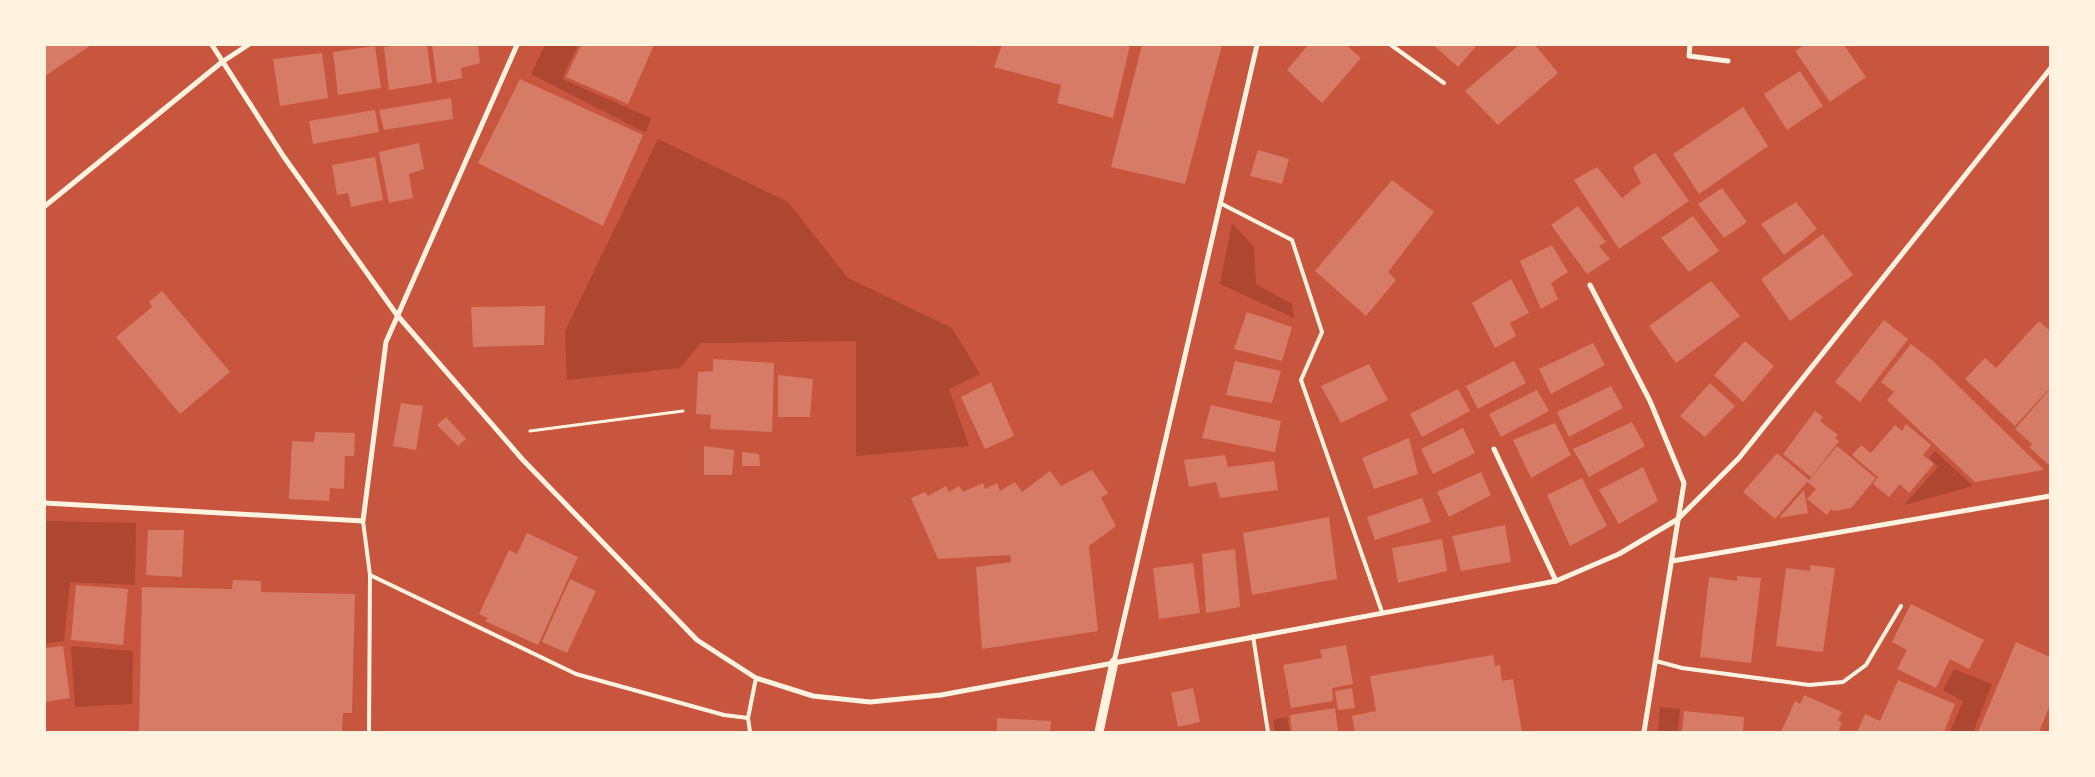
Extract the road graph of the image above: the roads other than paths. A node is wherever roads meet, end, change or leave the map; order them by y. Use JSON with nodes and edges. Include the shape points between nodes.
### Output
{"nodes":[{"id":1,"x":212,"y":45,"type":"edge"},
{"id":2,"x":248,"y":45,"type":"edge"},
{"id":3,"x":517,"y":45,"type":"edge"},
{"id":4,"x":1257,"y":45,"type":"edge"},
{"id":5,"x":1392,"y":45,"type":"edge"},
{"id":6,"x":1690,"y":45,"type":"edge"},
{"id":7,"x":1728,"y":60,"type":"dead end"},
{"id":8,"x":222,"y":62,"type":"junction"},
{"id":9,"x":2050,"y":69,"type":"edge"},
{"id":10,"x":1444,"y":83,"type":"dead end"},
{"id":11,"x":1220,"y":203,"type":"junction"},
{"id":12,"x":45,"y":206,"type":"edge"},
{"id":13,"x":1590,"y":285,"type":"dead end"},
{"id":14,"x":397,"y":315,"type":"junction"},
{"id":15,"x":1494,"y":449,"type":"dead end"},
{"id":16,"x":2050,"y":496,"type":"edge"},
{"id":17,"x":45,"y":503,"type":"edge"},
{"id":18,"x":1678,"y":519,"type":"junction"},
{"id":19,"x":363,"y":521,"type":"junction"},
{"id":20,"x":1672,"y":561,"type":"junction"},
{"id":21,"x":370,"y":575,"type":"junction"},
{"id":22,"x":1556,"y":580,"type":"junction"},
{"id":23,"x":1901,"y":606,"type":"dead end"},
{"id":24,"x":1382,"y":612,"type":"junction"},
{"id":25,"x":1253,"y":636,"type":"junction"},
{"id":26,"x":1656,"y":661,"type":"junction"},
{"id":27,"x":1114,"y":662,"type":"junction"},
{"id":28,"x":756,"y":678,"type":"junction"},
{"id":29,"x":748,"y":718,"type":"junction"},
{"id":30,"x":369,"y":732,"type":"edge"},
{"id":31,"x":750,"y":732,"type":"edge"},
{"id":32,"x":1099,"y":732,"type":"edge"},
{"id":33,"x":1268,"y":732,"type":"edge"},
{"id":34,"x":1644,"y":732,"type":"edge"}],
"edges":[{"from":1,"to":8,"type":"street"},
{"from":2,"to":8,"type":"street"},
{"from":3,"to":14,"type":"street"},
{"from":4,"to":11,"type":"street"},
{"from":5,"to":10,"type":"lane"},
{"from":6,"to":7,"type":"street","via":[[1689,56]]},
{"from":8,"to":12,"type":"street"},
{"from":8,"to":14,"type":"street","via":[[284,157]]},
{"from":9,"to":18,"type":"street","via":[[1739,458]]},
{"from":11,"to":24,"type":"lane","via":[[1292,240],[1322,332],[1301,380]]},
{"from":11,"to":27,"type":"street"},
{"from":13,"to":18,"type":"street","via":[[1650,401],[1684,483]]},
{"from":14,"to":19,"type":"street","via":[[386,342]]},
{"from":14,"to":28,"type":"street","via":[[502,435],[697,640]]},
{"from":15,"to":22,"type":"street"},
{"from":16,"to":20,"type":"street"},
{"from":17,"to":19,"type":"street"},
{"from":18,"to":20,"type":"street"},
{"from":18,"to":22,"type":"street","via":[[1619,554]]},
{"from":19,"to":21,"type":"lane"},
{"from":20,"to":26,"type":"street"},
{"from":21,"to":29,"type":"lane","via":[[576,674],[724,715]]},
{"from":21,"to":30,"type":"lane"},
{"from":22,"to":24,"type":"street"},
{"from":23,"to":26,"type":"lane","via":[[1866,665],[1843,682],[1809,685],[1682,668]]},
{"from":24,"to":25,"type":"street"},
{"from":25,"to":27,"type":"street"},
{"from":25,"to":33,"type":"lane"},
{"from":26,"to":34,"type":"street"},
{"from":27,"to":28,"type":"street","via":[[942,695],[870,702],[814,696]]},
{"from":27,"to":32,"type":"street"},
{"from":28,"to":29,"type":"lane"},
{"from":29,"to":31,"type":"lane"}]}
